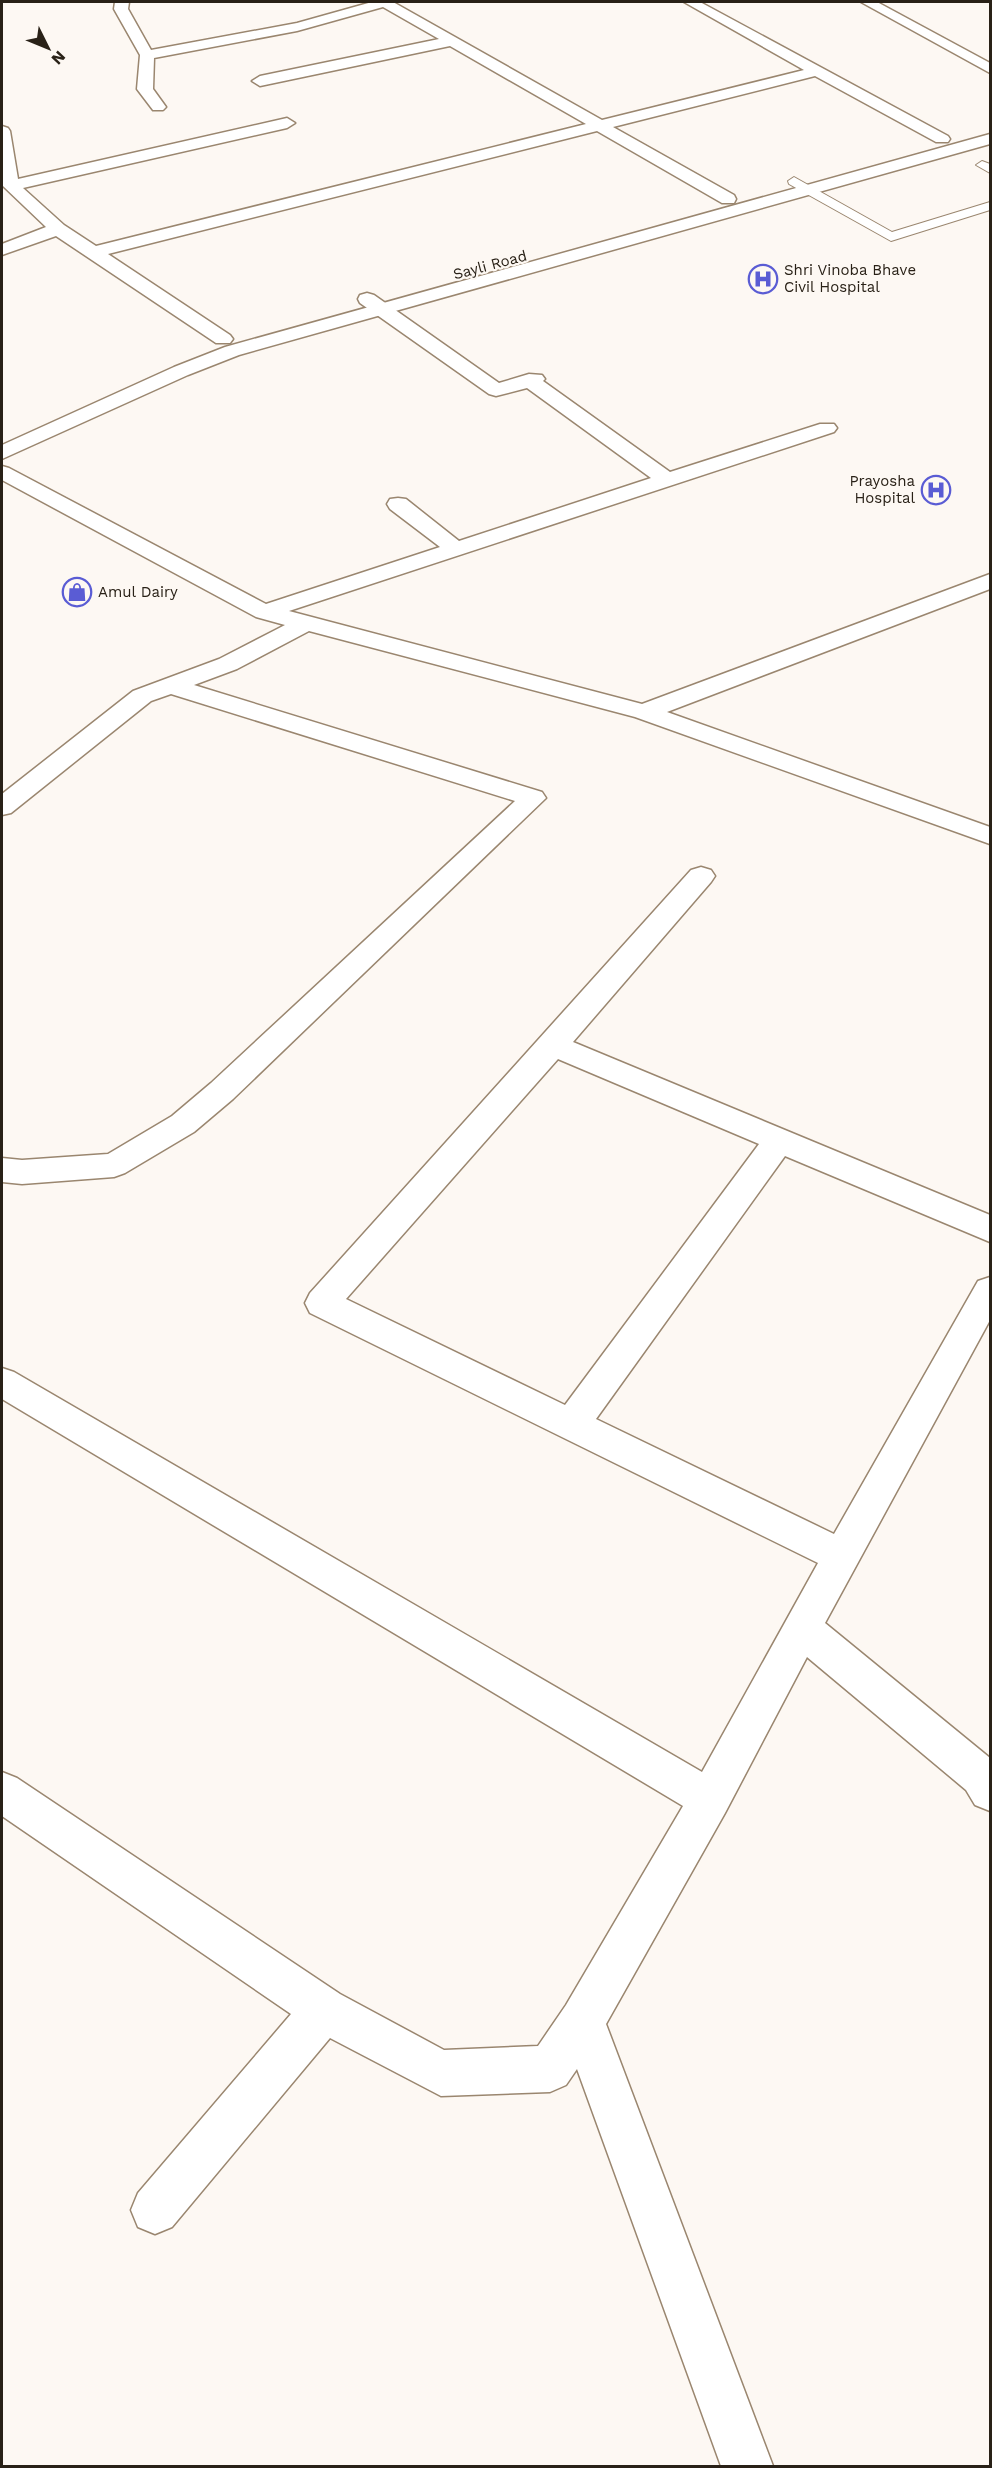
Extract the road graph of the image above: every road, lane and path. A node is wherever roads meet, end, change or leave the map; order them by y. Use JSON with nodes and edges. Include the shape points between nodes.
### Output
{"nodes":[{"id":1,"x":122,"y":2,"type":"edge"},
{"id":2,"x":384,"y":2,"type":"edge"},
{"id":3,"x":691,"y":2,"type":"edge"},
{"id":4,"x":868,"y":2,"type":"edge"},
{"id":5,"x":894,"y":2,"type":"edge"},
{"id":6,"x":452,"y":41,"type":"junction"},
{"id":7,"x":147,"y":55,"type":"junction"},
{"id":8,"x":990,"y":56,"type":"edge"},
{"id":9,"x":990,"y":69,"type":"edge"},
{"id":10,"x":817,"y":71,"type":"junction"},
{"id":11,"x":260,"y":81,"type":"dead end"},
{"id":12,"x":158,"y":107,"type":"dead end"},
{"id":13,"x":287,"y":123,"type":"dead end"},
{"id":14,"x":598,"y":126,"type":"junction"},
{"id":15,"x":990,"y":126,"type":"edge"},
{"id":16,"x":2,"y":131,"type":"edge"},
{"id":17,"x":942,"y":139,"type":"junction"},
{"id":18,"x":990,"y":139,"type":"edge"},
{"id":19,"x":802,"y":185,"type":"junction"},
{"id":20,"x":11,"y":186,"type":"junction"},
{"id":21,"x":728,"y":199,"type":"junction"},
{"id":22,"x":990,"y":206,"type":"edge"},
{"id":23,"x":58,"y":229,"type":"junction"},
{"id":24,"x":2,"y":250,"type":"edge"},
{"id":25,"x":91,"y":253,"type":"junction"},
{"id":26,"x":375,"y":304,"type":"junction"},
{"id":27,"x":223,"y":339,"type":"junction"},
{"id":28,"x":827,"y":428,"type":"dead end"},
{"id":29,"x":2,"y":435,"type":"edge"},
{"id":30,"x":2,"y":453,"type":"edge"},
{"id":31,"x":2,"y":472,"type":"edge"},
{"id":32,"x":667,"y":480,"type":"junction"},
{"id":33,"x":398,"y":504,"type":"dead end"},
{"id":34,"x":456,"y":549,"type":"junction"},
{"id":35,"x":990,"y":581,"type":"edge"},
{"id":36,"x":264,"y":612,"type":"junction"},
{"id":37,"x":306,"y":623,"type":"junction"},
{"id":38,"x":171,"y":686,"type":"junction"},
{"id":39,"x":644,"y":712,"type":"junction"},
{"id":40,"x":2,"y":807,"type":"edge"},
{"id":41,"x":990,"y":836,"type":"edge"},
{"id":42,"x":701,"y":876,"type":"dead end"},
{"id":43,"x":554,"y":1045,"type":"junction"},
{"id":44,"x":779,"y":1140,"type":"junction"},
{"id":45,"x":2,"y":1170,"type":"edge"},
{"id":46,"x":990,"y":1229,"type":"edge"},
{"id":47,"x":990,"y":1290,"type":"edge"},
{"id":48,"x":2,"y":1382,"type":"edge"},
{"id":49,"x":571,"y":1425,"type":"junction"},
{"id":50,"x":842,"y":1556,"type":"junction"},
{"id":51,"x":802,"y":1628,"type":"junction"},
{"id":52,"x":990,"y":1791,"type":"edge"},
{"id":53,"x":2,"y":1792,"type":"edge"},
{"id":54,"x":710,"y":1799,"type":"junction"},
{"id":55,"x":324,"y":2010,"type":"junction"},
{"id":56,"x":582,"y":2021,"type":"junction"},
{"id":57,"x":155,"y":2210,"type":"dead end"},
{"id":58,"x":747,"y":2466,"type":"edge"}],
"edges":[{"from":1,"to":7,"type":"street"},
{"from":2,"to":6,"type":"street"},
{"from":2,"to":7,"type":"street","via":[[260,36]]},
{"from":3,"to":10,"type":"street"},
{"from":4,"to":9,"type":"street"},
{"from":5,"to":8,"type":"street"},
{"from":6,"to":11,"type":"street"},
{"from":6,"to":14,"type":"street"},
{"from":7,"to":12,"type":"street","via":[[145,89]]},
{"from":10,"to":14,"type":"street"},
{"from":10,"to":17,"type":"street"},
{"from":13,"to":20,"type":"street"},
{"from":14,"to":21,"type":"street"},
{"from":14,"to":25,"type":"street"},
{"from":15,"to":17,"type":"street","name":"Sayli Road"},
{"from":16,"to":20,"type":"street"},
{"from":17,"to":19,"type":"street","name":"Sayli Road"},
{"from":18,"to":19,"type":"street"},
{"from":19,"to":21,"type":"street","name":"Sayli Road"},
{"from":19,"to":22,"type":"lane","via":[[891,237]]},
{"from":19,"to":26,"type":"street"},
{"from":20,"to":23,"type":"street"},
{"from":21,"to":26,"type":"street","name":"Sayli Road"},
{"from":23,"to":24,"type":"street"},
{"from":23,"to":25,"type":"street"},
{"from":25,"to":27,"type":"street"},
{"from":26,"to":27,"type":"street","name":"Sayli Road"},
{"from":26,"to":30,"type":"street","via":[[208,359]]},
{"from":26,"to":32,"type":"street","via":[[496,390],[532,380]]},
{"from":27,"to":29,"type":"street","name":"Sayli Road"},
{"from":28,"to":32,"type":"street"},
{"from":31,"to":36,"type":"street"},
{"from":32,"to":34,"type":"street"},
{"from":33,"to":34,"type":"street"},
{"from":34,"to":36,"type":"street"},
{"from":35,"to":39,"type":"street"},
{"from":36,"to":37,"type":"street"},
{"from":37,"to":38,"type":"street","via":[[228,664]]},
{"from":37,"to":39,"type":"street"},
{"from":38,"to":40,"type":"street","via":[[142,696]]},
{"from":38,"to":45,"type":"street","via":[[533,798],[183,1124],[114,1165]]},
{"from":39,"to":41,"type":"street"},
{"from":42,"to":43,"type":"street"},
{"from":43,"to":44,"type":"street"},
{"from":43,"to":49,"type":"street","via":[[322,1304]]},
{"from":44,"to":46,"type":"street"},
{"from":44,"to":49,"type":"street"},
{"from":47,"to":50,"type":"street"},
{"from":48,"to":54,"type":"street"},
{"from":49,"to":50,"type":"street"},
{"from":50,"to":51,"type":"street"},
{"from":51,"to":52,"type":"street","via":[[981,1776]]},
{"from":51,"to":54,"type":"street"},
{"from":53,"to":55,"type":"street"},
{"from":54,"to":56,"type":"street"},
{"from":55,"to":56,"type":"street","via":[[441,2073],[550,2069]]},
{"from":55,"to":57,"type":"street"},
{"from":56,"to":58,"type":"street"}]}
